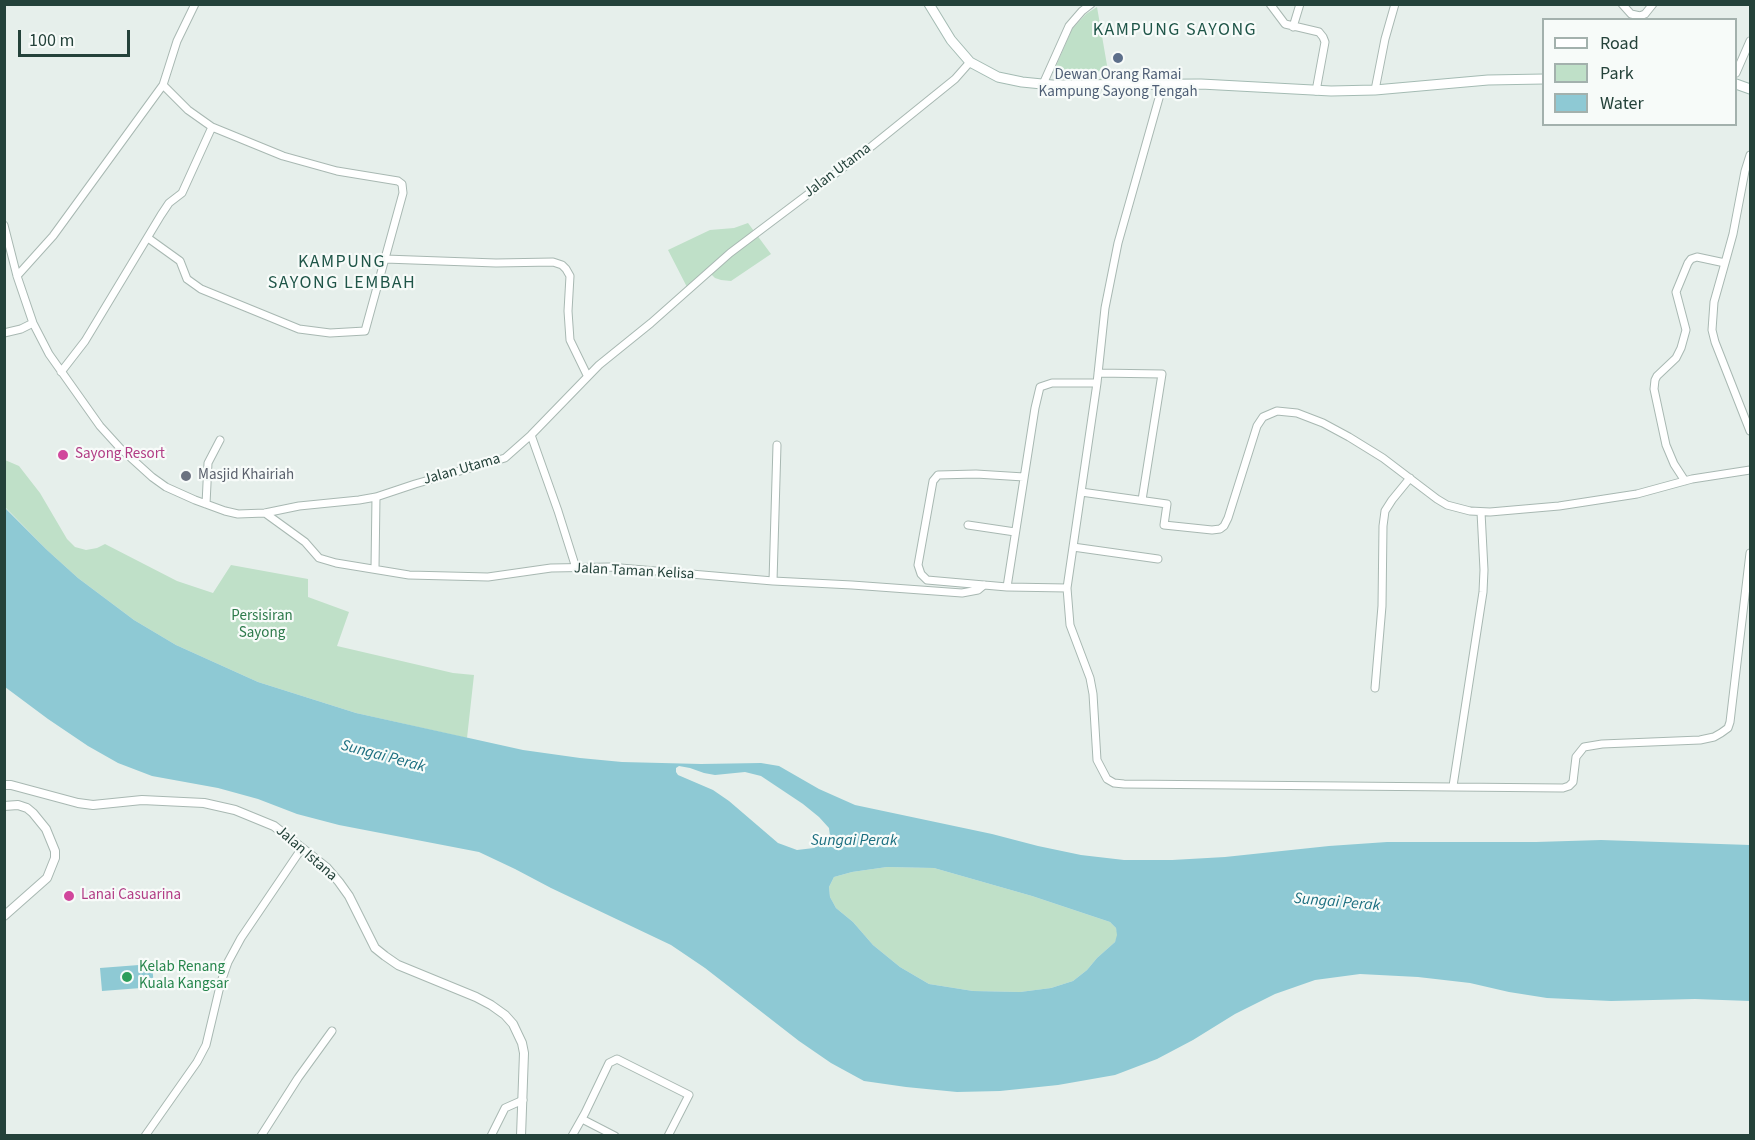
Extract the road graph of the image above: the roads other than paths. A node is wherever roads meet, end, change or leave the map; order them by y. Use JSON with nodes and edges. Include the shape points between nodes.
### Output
{"nodes":[{"id":1,"x":195,"y":4,"type":"edge"},
{"id":2,"x":929,"y":4,"type":"edge"},
{"id":3,"x":1091,"y":4,"type":"edge"},
{"id":4,"x":1270,"y":4,"type":"edge"},
{"id":5,"x":1300,"y":4,"type":"edge"},
{"id":6,"x":1395,"y":4,"type":"edge"},
{"id":7,"x":1622,"y":4,"type":"edge"},
{"id":8,"x":1653,"y":4,"type":"edge"},
{"id":9,"x":1293,"y":27,"type":"junction"},
{"id":10,"x":1750,"y":41,"type":"edge"},
{"id":11,"x":970,"y":62,"type":"junction"},
{"id":12,"x":1737,"y":71,"type":"edge"},
{"id":13,"x":1542,"y":79,"type":"edge"},
{"id":14,"x":1043,"y":84,"type":"junction"},
{"id":15,"x":1163,"y":84,"type":"junction"},
{"id":16,"x":163,"y":85,"type":"junction"},
{"id":17,"x":1375,"y":90,"type":"junction"},
{"id":18,"x":1316,"y":91,"type":"junction"},
{"id":19,"x":212,"y":127,"type":"junction"},
{"id":20,"x":1750,"y":154,"type":"edge"},
{"id":21,"x":1748,"y":171,"type":"edge"},
{"id":22,"x":4,"y":225,"type":"edge"},
{"id":23,"x":148,"y":238,"type":"junction"},
{"id":24,"x":385,"y":259,"type":"junction"},
{"id":25,"x":1725,"y":263,"type":"junction"},
{"id":26,"x":17,"y":276,"type":"junction"},
{"id":27,"x":33,"y":323,"type":"junction"},
{"id":28,"x":4,"y":333,"type":"edge"},
{"id":29,"x":61,"y":372,"type":"junction"},
{"id":30,"x":1098,"y":373,"type":"junction"},
{"id":31,"x":587,"y":375,"type":"junction"},
{"id":32,"x":1097,"y":383,"type":"junction"},
{"id":33,"x":1750,"y":431,"type":"edge"},
{"id":34,"x":531,"y":435,"type":"junction"},
{"id":35,"x":220,"y":440,"type":"dead end"},
{"id":36,"x":777,"y":445,"type":"dead end"},
{"id":37,"x":1750,"y":470,"type":"edge"},
{"id":38,"x":1024,"y":477,"type":"junction"},
{"id":39,"x":1410,"y":478,"type":"junction"},
{"id":40,"x":1685,"y":481,"type":"junction"},
{"id":41,"x":1081,"y":492,"type":"junction"},
{"id":42,"x":376,"y":497,"type":"junction"},
{"id":43,"x":1142,"y":500,"type":"junction"},
{"id":44,"x":206,"y":504,"type":"junction"},
{"id":45,"x":1480,"y":512,"type":"junction"},
{"id":46,"x":265,"y":513,"type":"junction"},
{"id":47,"x":968,"y":525,"type":"dead end"},
{"id":48,"x":1015,"y":532,"type":"junction"},
{"id":49,"x":1073,"y":546,"type":"junction"},
{"id":50,"x":1750,"y":553,"type":"edge"},
{"id":51,"x":1158,"y":559,"type":"dead end"},
{"id":52,"x":375,"y":568,"type":"junction"},
{"id":53,"x":576,"y":568,"type":"junction"},
{"id":54,"x":773,"y":581,"type":"junction"},
{"id":55,"x":984,"y":585,"type":"junction"},
{"id":56,"x":1007,"y":587,"type":"junction"},
{"id":57,"x":1067,"y":588,"type":"junction"},
{"id":58,"x":1375,"y":688,"type":"dead end"},
{"id":59,"x":4,"y":785,"type":"edge"},
{"id":60,"x":1454,"y":786,"type":"junction"},
{"id":61,"x":4,"y":806,"type":"edge"},
{"id":62,"x":302,"y":848,"type":"junction"},
{"id":63,"x":4,"y":916,"type":"edge"},
{"id":64,"x":332,"y":1031,"type":"dead end"},
{"id":65,"x":523,"y":1100,"type":"junction"},
{"id":66,"x":582,"y":1119,"type":"junction"},
{"id":67,"x":145,"y":1136,"type":"edge"},
{"id":68,"x":261,"y":1136,"type":"edge"},
{"id":69,"x":491,"y":1136,"type":"edge"},
{"id":70,"x":521,"y":1136,"type":"edge"},
{"id":71,"x":572,"y":1136,"type":"edge"},
{"id":72,"x":615,"y":1136,"type":"edge"},
{"id":73,"x":668,"y":1136,"type":"edge"}],
"edges":[{"from":1,"to":16,"type":"street","via":[[177,41]]},
{"from":2,"to":11,"type":"main road"},
{"from":3,"to":14,"type":"street","via":[[1069,26]]},
{"from":4,"to":9,"type":"street","via":[[1285,24]]},
{"from":5,"to":9,"type":"street"},
{"from":6,"to":17,"type":"street"},
{"from":7,"to":8,"type":"street","via":[[1631,14],[1640,16]]},
{"from":9,"to":18,"type":"street","via":[[1319,32],[1325,42]]},
{"from":10,"to":12,"type":"street"},
{"from":11,"to":14,"type":"main road","via":[[998,77]]},
{"from":11,"to":31,"type":"street","name":"Jalan Utama","via":[[955,79],[872,146],[730,253]]},
{"from":13,"to":17,"type":"main road"},
{"from":14,"to":15,"type":"main road"},
{"from":15,"to":18,"type":"main road"},
{"from":15,"to":30,"type":"street","via":[[1118,243]]},
{"from":16,"to":19,"type":"street"},
{"from":16,"to":26,"type":"street","via":[[58,229]]},
{"from":17,"to":18,"type":"main road"},
{"from":19,"to":23,"type":"street","via":[[182,193],[169,204]]},
{"from":19,"to":24,"type":"street","via":[[283,156],[400,182],[403,193]]},
{"from":20,"to":21,"type":"street"},
{"from":21,"to":25,"type":"street"},
{"from":22,"to":26,"type":"street","name":"Jalan Utama"},
{"from":23,"to":24,"type":"street","via":[[180,261],[187,279],[201,289],[299,329],[330,333],[365,331]]},
{"from":23,"to":29,"type":"street","via":[[85,341]]},
{"from":24,"to":31,"type":"street","via":[[562,265],[570,276],[570,340]]},
{"from":25,"to":33,"type":"street","via":[[1714,303],[1712,330]]},
{"from":25,"to":40,"type":"street","via":[[1697,257],[1688,263],[1676,292],[1686,330],[1681,348],[1654,380],[1666,445]]},
{"from":26,"to":27,"type":"street","name":"Jalan Utama"},
{"from":27,"to":28,"type":"street"},
{"from":27,"to":29,"type":"street","name":"Jalan Utama"},
{"from":29,"to":44,"type":"street","name":"Jalan Utama","via":[[100,426],[135,463],[166,487]]},
{"from":30,"to":32,"type":"street"},
{"from":30,"to":43,"type":"street","via":[[1162,374]]},
{"from":31,"to":34,"type":"street","name":"Jalan Utama"},
{"from":32,"to":38,"type":"street","via":[[1052,383],[1040,387]]},
{"from":32,"to":41,"type":"street"},
{"from":34,"to":42,"type":"street","name":"Jalan Utama","via":[[497,462]]},
{"from":34,"to":53,"type":"street"},
{"from":35,"to":44,"type":"street","via":[[208,463]]},
{"from":36,"to":54,"type":"street"},
{"from":37,"to":40,"type":"street"},
{"from":38,"to":48,"type":"street"},
{"from":38,"to":55,"type":"street","via":[[947,474],[938,475],[933,481],[918,565],[921,574],[927,580]]},
{"from":39,"to":43,"type":"street","via":[[1323,423],[1297,413],[1277,411],[1263,417],[1257,426],[1224,526],[1212,530],[1164,525],[1167,504]]},
{"from":39,"to":45,"type":"street","via":[[1447,505]]},
{"from":39,"to":58,"type":"street","via":[[1385,512]]},
{"from":40,"to":45,"type":"street","via":[[1636,494],[1559,506]]},
{"from":41,"to":43,"type":"street"},
{"from":41,"to":49,"type":"street"},
{"from":42,"to":46,"type":"street","name":"Jalan Utama"},
{"from":42,"to":52,"type":"street"},
{"from":44,"to":46,"type":"street","name":"Jalan Utama","via":[[238,514]]},
{"from":45,"to":60,"type":"street","via":[[1483,592]]},
{"from":46,"to":52,"type":"street","name":"Jalan Taman Kelisa","via":[[305,542],[319,558]]},
{"from":47,"to":48,"type":"street"},
{"from":48,"to":56,"type":"street"},
{"from":49,"to":51,"type":"street"},
{"from":49,"to":57,"type":"street"},
{"from":50,"to":60,"type":"street","via":[[1733,708],[1728,728],[1722,733],[1700,740],[1584,747],[1576,757],[1573,783],[1563,788]]},
{"from":52,"to":53,"type":"street","name":"Jalan Taman Kelisa","via":[[409,575],[468,577]]},
{"from":53,"to":54,"type":"street","name":"Jalan Taman Kelisa","via":[[609,567]]},
{"from":54,"to":55,"type":"street","name":"Jalan Taman Kelisa","via":[[962,593]]},
{"from":55,"to":56,"type":"street"},
{"from":56,"to":57,"type":"street"},
{"from":57,"to":60,"type":"street","via":[[1070,625],[1093,694],[1096,760],[1107,779],[1114,783]]},
{"from":59,"to":62,"type":"street","name":"Jalan Istana","via":[[93,805],[142,800],[204,803],[235,810],[274,826]]},
{"from":61,"to":63,"type":"street","via":[[18,805],[33,813],[46,829],[55,854],[47,878]]},
{"from":62,"to":65,"type":"street","name":"Jalan Istana","via":[[339,882],[375,948],[398,965],[491,1005],[513,1024],[524,1053]]},
{"from":62,"to":67,"type":"street","via":[[228,962],[207,1045]]},
{"from":64,"to":68,"type":"street"},
{"from":65,"to":69,"type":"street","via":[[506,1108]]},
{"from":65,"to":70,"type":"street","name":"Jalan Istana"},
{"from":66,"to":71,"type":"street"},
{"from":66,"to":72,"type":"street"},
{"from":66,"to":73,"type":"street","via":[[609,1063],[617,1059],[689,1095]]}]}
